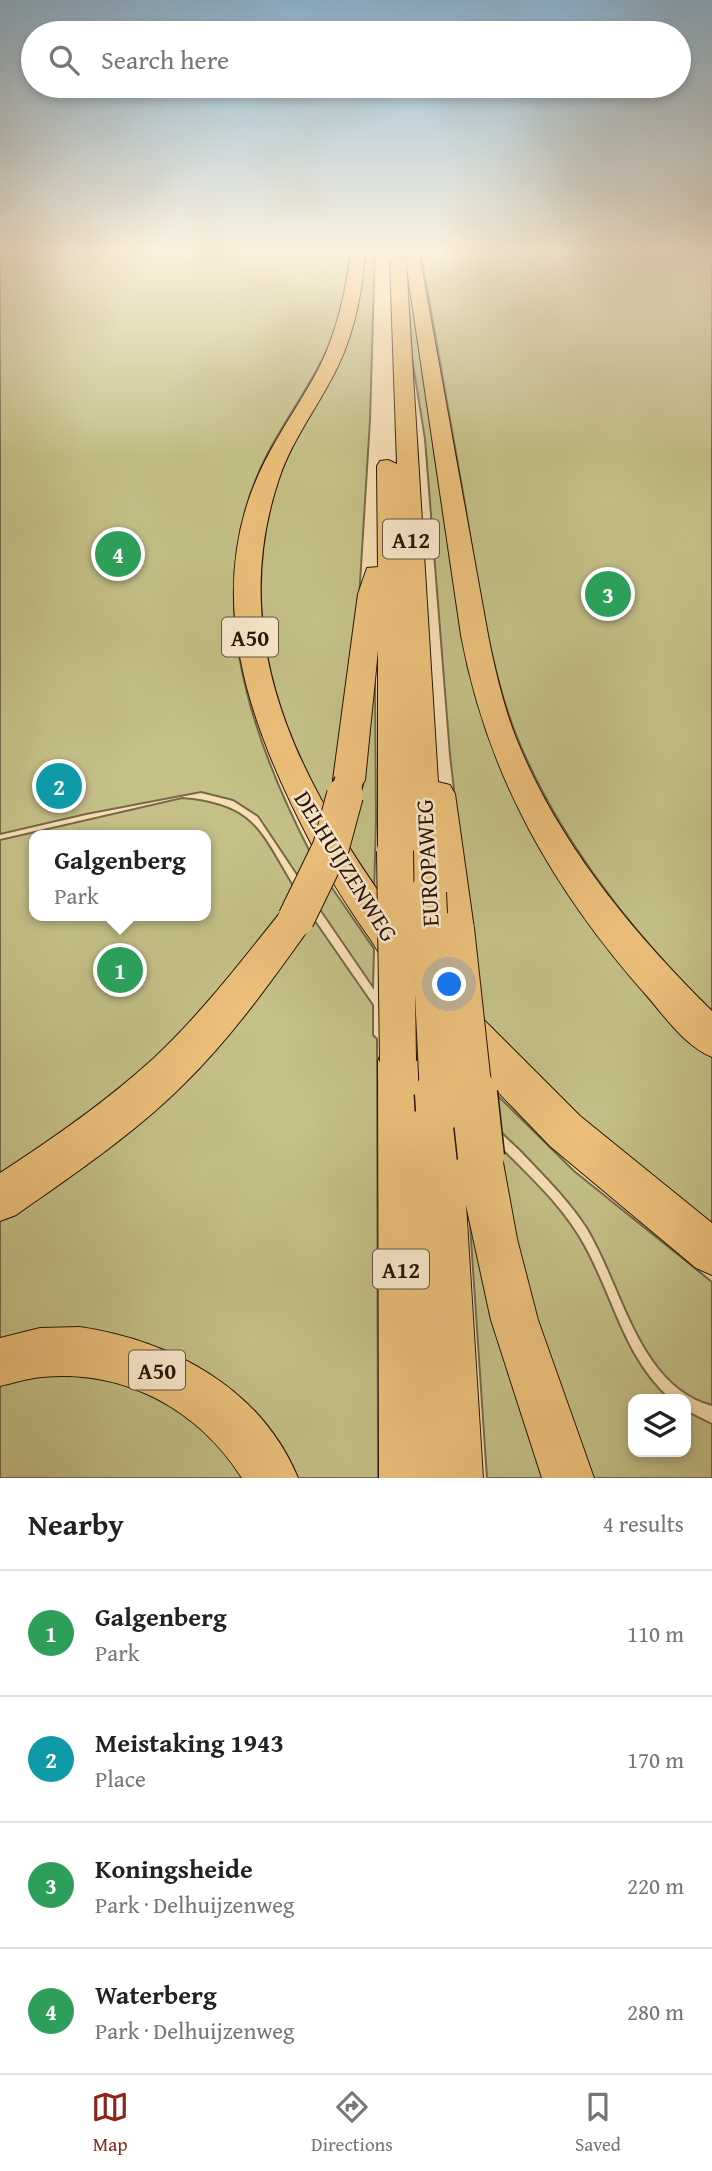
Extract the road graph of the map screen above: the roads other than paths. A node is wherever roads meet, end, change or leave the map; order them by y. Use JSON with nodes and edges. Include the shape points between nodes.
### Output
{"nodes":[{"id":1,"x":347,"y":317,"type":"edge"},
{"id":2,"x":394,"y":317,"type":"edge"},
{"id":3,"x":400,"y":317,"type":"edge"},
{"id":4,"x":410,"y":317,"type":"edge"},
{"id":5,"x":389,"y":530,"type":"junction"},
{"id":6,"x":419,"y":710,"type":"junction"},
{"id":7,"x":712,"y":1038,"type":"edge"},
{"id":8,"x":0,"y":1199,"type":"edge"},
{"id":9,"x":712,"y":1252,"type":"edge"},
{"id":10,"x":0,"y":1362,"type":"edge"},
{"id":11,"x":272,"y":1478,"type":"edge"},
{"id":12,"x":405,"y":1478,"type":"edge"},
{"id":13,"x":457,"y":1478,"type":"edge"},
{"id":14,"x":568,"y":1478,"type":"edge"}],
"edges":[{"from":1,"to":9,"type":"highway","name":"DELHUIJZENWEG","number":"A50","via":[[340,342],[269,476],[251,537],[248,622],[257,675],[295,787],[340,866],[399,951],[449,1012],[565,1131]]},
{"from":2,"to":5,"type":"highway","name":"EUROPAWEG","number":"A12","via":[[387,444]]},
{"from":3,"to":6,"type":"highway","name":"EUROPAWEG","number":"A12"},
{"from":4,"to":7,"type":"highway","via":[[489,700],[501,737],[530,800],[578,879],[660,983]]},
{"from":5,"to":8,"type":"highway","number":"A12","bridge":true,"via":[[371,594],[349,780],[331,847],[296,919],[224,1014],[167,1073],[88,1137]]},
{"from":5,"to":12,"type":"highway","name":"EUROPAWEG","number":"A12","bridge":true},
{"from":6,"to":13,"type":"highway","name":"EUROPAWEG","number":"A12","bridge":true},
{"from":6,"to":14,"type":"highway","number":"A12","bridge":true,"via":[[444,818],[486,1205],[520,1341]]},
{"from":10,"to":11,"type":"highway","number":"A50","via":[[46,1353],[86,1352],[125,1358],[162,1372],[196,1392],[230,1421]]}]}
